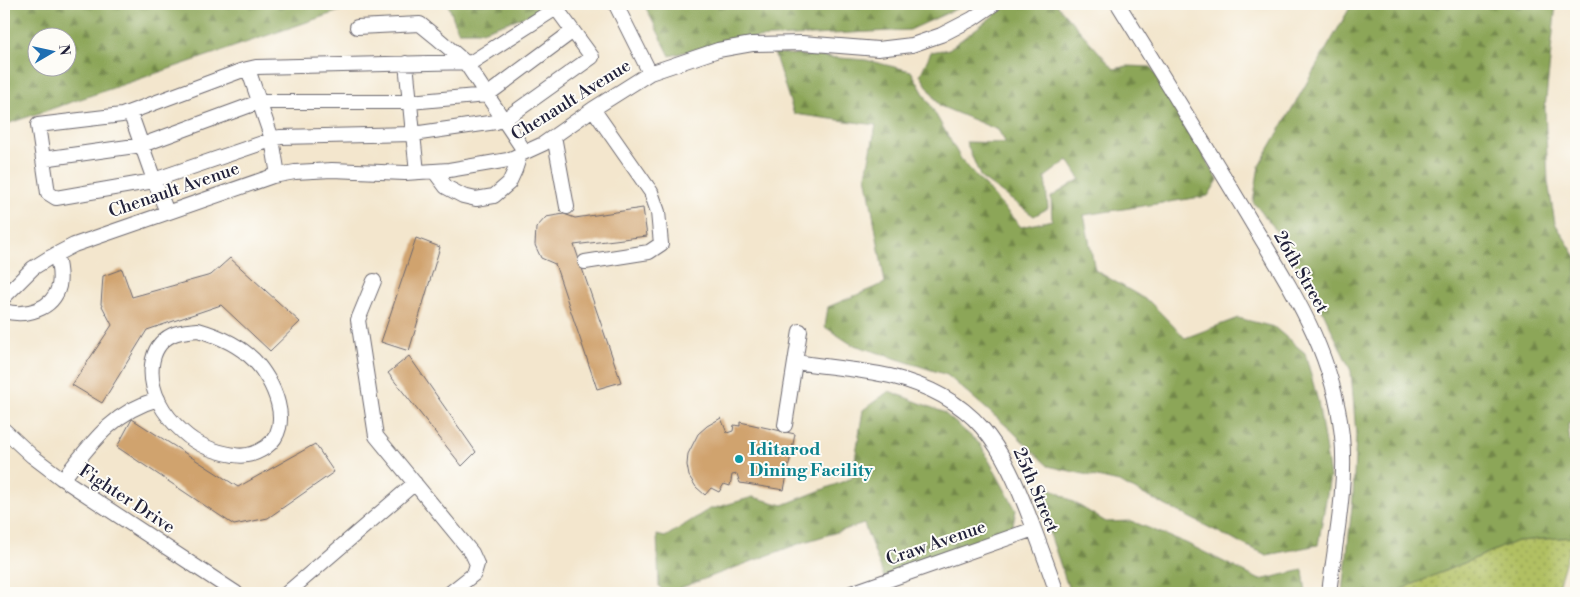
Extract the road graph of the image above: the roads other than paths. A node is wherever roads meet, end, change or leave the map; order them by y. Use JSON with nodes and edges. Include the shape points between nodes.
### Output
{"nodes":[{"id":1,"x":994,"y":4,"type":"edge"},
{"id":2,"x":1118,"y":4,"type":"edge"},
{"id":3,"x":616,"y":5,"type":"dead end"},
{"id":4,"x":357,"y":27,"type":"dead end"},
{"id":5,"x":573,"y":31,"type":"junction"},
{"id":6,"x":465,"y":62,"type":"junction"},
{"id":7,"x":406,"y":64,"type":"junction"},
{"id":8,"x":248,"y":69,"type":"junction"},
{"id":9,"x":650,"y":73,"type":"junction"},
{"id":10,"x":487,"y":95,"type":"junction"},
{"id":11,"x":259,"y":102,"type":"junction"},
{"id":12,"x":410,"y":102,"type":"junction"},
{"id":13,"x":593,"y":109,"type":"junction"},
{"id":14,"x":130,"y":112,"type":"junction"},
{"id":15,"x":503,"y":119,"type":"junction"},
{"id":16,"x":413,"y":134,"type":"junction"},
{"id":17,"x":554,"y":136,"type":"junction"},
{"id":18,"x":272,"y":139,"type":"junction"},
{"id":19,"x":142,"y":145,"type":"junction"},
{"id":20,"x":523,"y":154,"type":"junction"},
{"id":21,"x":44,"y":159,"type":"junction"},
{"id":22,"x":434,"y":171,"type":"junction"},
{"id":23,"x":418,"y":172,"type":"junction"},
{"id":24,"x":278,"y":175,"type":"junction"},
{"id":25,"x":154,"y":180,"type":"junction"},
{"id":26,"x":567,"y":206,"type":"dead end"},
{"id":27,"x":167,"y":212,"type":"junction"},
{"id":28,"x":56,"y":254,"type":"junction"},
{"id":29,"x":585,"y":262,"type":"dead end"},
{"id":30,"x":374,"y":281,"type":"dead end"},
{"id":31,"x":4,"y":297,"type":"edge"},
{"id":32,"x":4,"y":311,"type":"edge"},
{"id":33,"x":800,"y":331,"type":"dead end"},
{"id":34,"x":796,"y":362,"type":"junction"},
{"id":35,"x":158,"y":399,"type":"junction"},
{"id":36,"x":785,"y":425,"type":"dead end"},
{"id":37,"x":4,"y":430,"type":"edge"},
{"id":38,"x":63,"y":479,"type":"junction"},
{"id":39,"x":415,"y":483,"type":"junction"},
{"id":40,"x":1034,"y":529,"type":"junction"},
{"id":41,"x":293,"y":592,"type":"edge"},
{"id":42,"x":236,"y":593,"type":"edge"},
{"id":43,"x":450,"y":593,"type":"edge"},
{"id":44,"x":851,"y":593,"type":"edge"},
{"id":45,"x":1057,"y":593,"type":"edge"},
{"id":46,"x":1330,"y":593,"type":"edge"}],
"edges":[{"from":1,"to":9,"type":"street","name":"Chenault Avenue","via":[[941,35],[912,46],[878,49],[802,43],[752,44],[718,50]]},
{"from":2,"to":46,"type":"street","name":"26th Street","via":[[1302,307],[1321,347],[1333,383],[1343,463],[1340,521]]},
{"from":3,"to":9,"type":"street"},
{"from":4,"to":6,"type":"street","via":[[420,24]]},
{"from":5,"to":6,"type":"street","via":[[556,8],[472,62]]},
{"from":5,"to":10,"type":"street"},
{"from":5,"to":15,"type":"street","via":[[592,57]]},
{"from":6,"to":7,"type":"street"},
{"from":6,"to":10,"type":"street"},
{"from":7,"to":8,"type":"street"},
{"from":7,"to":12,"type":"street"},
{"from":8,"to":11,"type":"street"},
{"from":8,"to":14,"type":"street"},
{"from":9,"to":13,"type":"street","name":"Chenault Avenue"},
{"from":10,"to":12,"type":"street"},
{"from":10,"to":15,"type":"street"},
{"from":11,"to":12,"type":"street"},
{"from":11,"to":18,"type":"street"},
{"from":11,"to":19,"type":"street"},
{"from":12,"to":16,"type":"street"},
{"from":13,"to":17,"type":"street","name":"Chenault Avenue"},
{"from":13,"to":29,"type":"street","via":[[651,192],[658,212],[661,244],[649,252]]},
{"from":14,"to":19,"type":"street"},
{"from":14,"to":21,"type":"street","via":[[38,125]]},
{"from":15,"to":16,"type":"street"},
{"from":15,"to":20,"type":"street"},
{"from":16,"to":18,"type":"street"},
{"from":16,"to":23,"type":"street"},
{"from":17,"to":20,"type":"street","name":"Chenault Avenue"},
{"from":17,"to":26,"type":"street"},
{"from":18,"to":24,"type":"street"},
{"from":18,"to":25,"type":"street"},
{"from":19,"to":21,"type":"street"},
{"from":19,"to":25,"type":"street"},
{"from":20,"to":22,"type":"street","name":"Chenault Avenue","via":[[508,160]]},
{"from":20,"to":22,"type":"street","via":[[509,182],[494,196],[476,199],[463,196],[446,187]]},
{"from":21,"to":25,"type":"street","via":[[48,193],[56,198]]},
{"from":22,"to":23,"type":"street","name":"Chenault Avenue"},
{"from":23,"to":24,"type":"street","name":"Chenault Avenue","via":[[332,170]]},
{"from":24,"to":27,"type":"street","name":"Chenault Avenue"},
{"from":25,"to":27,"type":"street"},
{"from":27,"to":28,"type":"street","name":"Chenault Avenue"},
{"from":28,"to":31,"type":"street","name":"Chenault Avenue","via":[[33,268]]},
{"from":28,"to":32,"type":"street","via":[[59,287],[52,300],[40,309],[26,313]]},
{"from":30,"to":39,"type":"street","via":[[358,320],[376,436]]},
{"from":33,"to":34,"type":"street"},
{"from":34,"to":36,"type":"street"},
{"from":34,"to":40,"type":"street","name":"25th Street","via":[[890,376],[934,391],[972,416],[989,434],[1007,462]]},
{"from":35,"to":35,"type":"street","via":[[183,432],[196,442],[226,454],[248,455],[261,451],[277,434],[280,423],[278,400],[270,381],[254,360],[234,344],[198,330],[172,335],[160,343],[151,370]]},
{"from":35,"to":38,"type":"street","via":[[120,416],[94,440]]},
{"from":37,"to":38,"type":"street","name":"Fighter Drive"},
{"from":38,"to":42,"type":"street","name":"Fighter Drive"},
{"from":39,"to":41,"type":"street"},
{"from":39,"to":43,"type":"street","via":[[472,553],[477,564],[474,574]]},
{"from":40,"to":44,"type":"street","name":"Craw Avenue"},
{"from":40,"to":45,"type":"street","name":"25th Street"}]}
